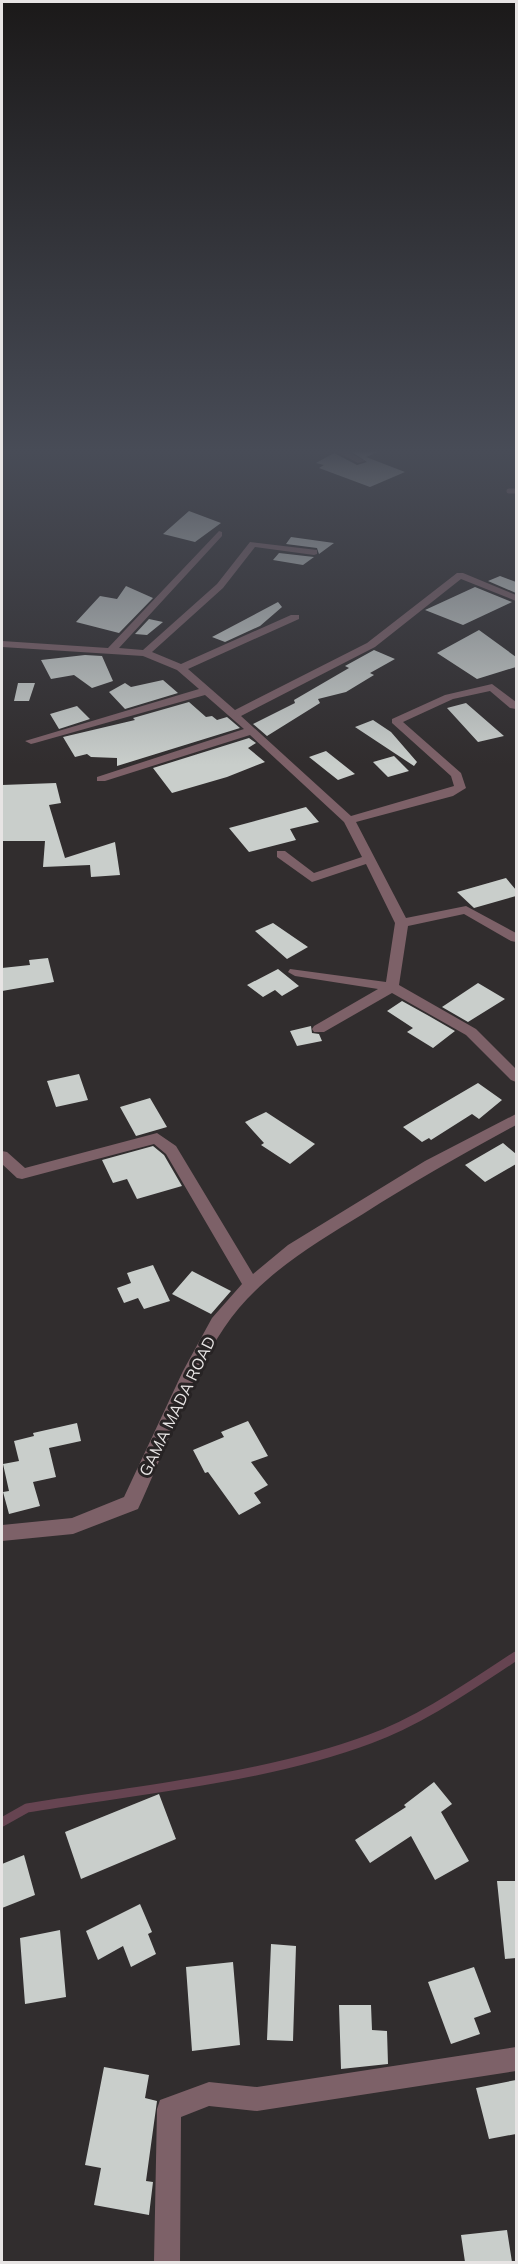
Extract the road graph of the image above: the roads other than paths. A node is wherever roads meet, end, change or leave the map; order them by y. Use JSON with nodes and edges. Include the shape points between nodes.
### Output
{"nodes":[{"id":1,"x":201,"y":554,"type":"edge"},
{"id":2,"x":245,"y":554,"type":"edge"},
{"id":3,"x":516,"y":598,"type":"edge"},
{"id":4,"x":295,"y":617,"type":"dead end"},
{"id":5,"x":2,"y":644,"type":"edge"},
{"id":6,"x":111,"y":651,"type":"junction"},
{"id":7,"x":145,"y":653,"type":"junction"},
{"id":8,"x":181,"y":668,"type":"junction"},
{"id":9,"x":205,"y":691,"type":"junction"},
{"id":10,"x":516,"y":705,"type":"edge"},
{"id":11,"x":234,"y":715,"type":"junction"},
{"id":12,"x":250,"y":731,"type":"junction"},
{"id":13,"x":31,"y":741,"type":"dead end"},
{"id":14,"x":101,"y":779,"type":"dead end"},
{"id":15,"x":349,"y":820,"type":"junction"},
{"id":16,"x":281,"y":854,"type":"dead end"},
{"id":17,"x":369,"y":859,"type":"junction"},
{"id":18,"x":402,"y":923,"type":"junction"},
{"id":19,"x":516,"y":938,"type":"edge"},
{"id":20,"x":295,"y":972,"type":"dead end"},
{"id":21,"x":392,"y":987,"type":"junction"},
{"id":22,"x":319,"y":1029,"type":"dead end"},
{"id":23,"x":516,"y":1077,"type":"edge"},
{"id":24,"x":516,"y":1119,"type":"edge"},
{"id":25,"x":2,"y":1156,"type":"edge"},
{"id":26,"x":251,"y":1285,"type":"junction"},
{"id":27,"x":2,"y":1533,"type":"edge"},
{"id":28,"x":516,"y":2059,"type":"edge"},
{"id":29,"x":167,"y":2262,"type":"edge"}],
"edges":[{"from":1,"to":6,"type":"street"},
{"from":2,"to":7,"type":"street","via":[[220,586]]},
{"from":3,"to":11,"type":"street","via":[[460,575],[371,645]]},
{"from":4,"to":8,"type":"street"},
{"from":5,"to":6,"type":"street"},
{"from":6,"to":7,"type":"street"},
{"from":7,"to":8,"type":"street"},
{"from":8,"to":9,"type":"street"},
{"from":9,"to":11,"type":"street"},
{"from":9,"to":13,"type":"street"},
{"from":10,"to":15,"type":"street","via":[[492,687],[449,697],[396,721],[457,775],[460,788]]},
{"from":11,"to":12,"type":"street"},
{"from":12,"to":14,"type":"street"},
{"from":12,"to":15,"type":"street"},
{"from":15,"to":17,"type":"street"},
{"from":16,"to":17,"type":"street","via":[[312,878]]},
{"from":17,"to":18,"type":"street"},
{"from":18,"to":19,"type":"street","via":[[466,910]]},
{"from":18,"to":21,"type":"street"},
{"from":20,"to":21,"type":"street"},
{"from":21,"to":22,"type":"street"},
{"from":21,"to":23,"type":"street","via":[[471,1032]]},
{"from":24,"to":26,"type":"street","name":"GAMA MADA ROAD","via":[[430,1165],[294,1249]]},
{"from":25,"to":26,"type":"street","via":[[22,1174],[157,1138],[171,1150]]},
{"from":26,"to":27,"type":"street","name":"GAMA MADA ROAD","via":[[218,1323],[130,1503],[73,1526]]},
{"from":28,"to":29,"type":"street","via":[[257,2099],[209,2094],[170,2109]]}]}
